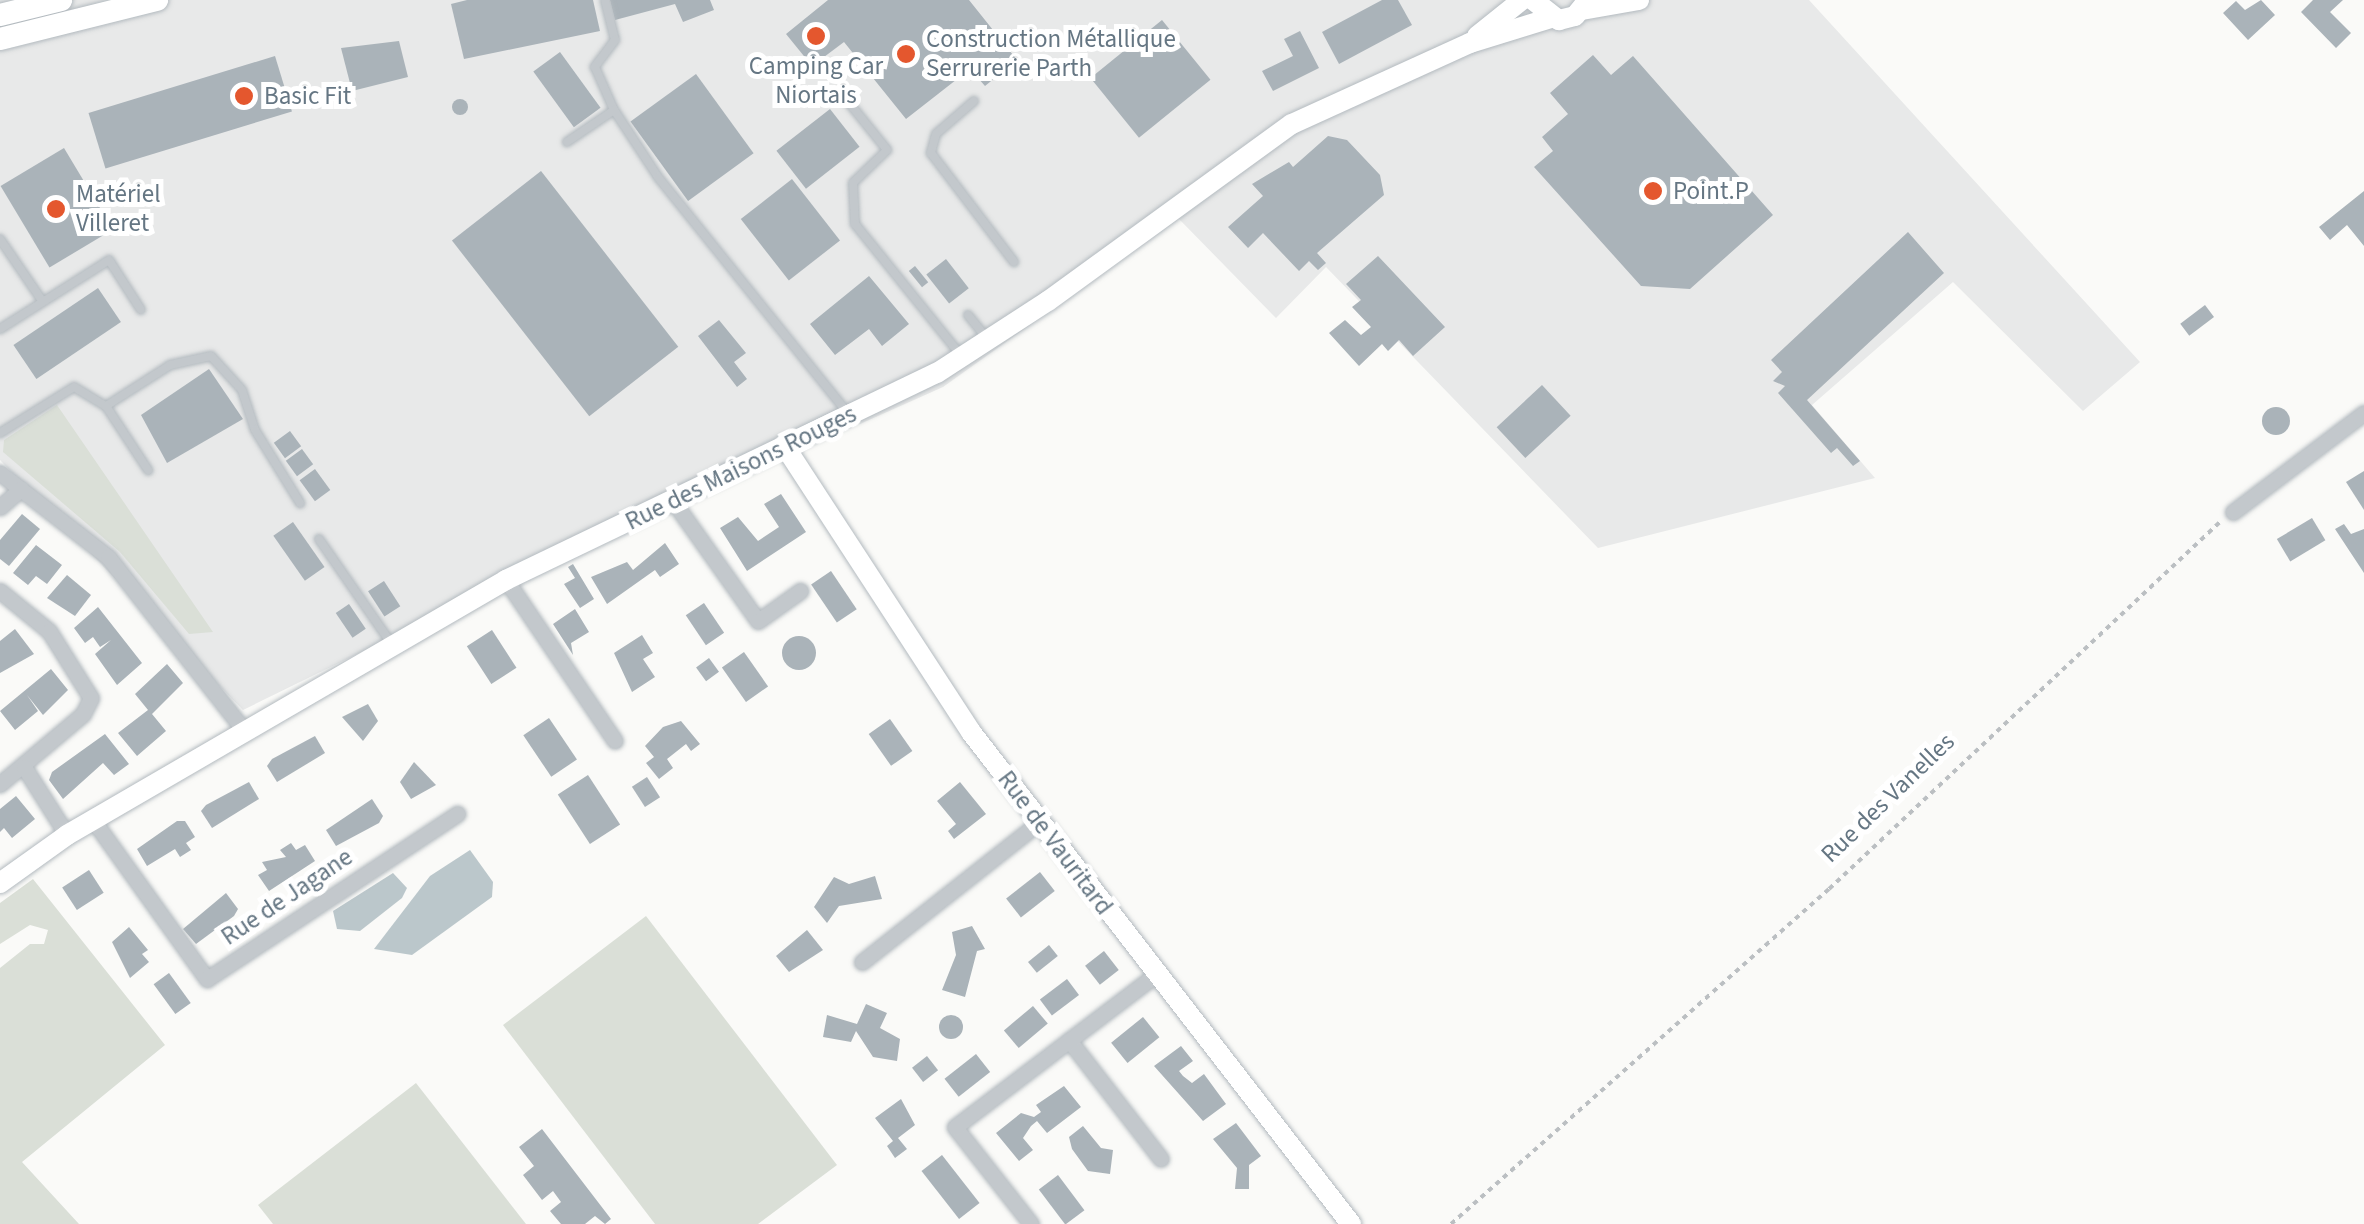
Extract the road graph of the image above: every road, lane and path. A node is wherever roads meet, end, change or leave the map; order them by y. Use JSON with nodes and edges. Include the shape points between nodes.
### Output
{"nodes":[{"id":1,"x":61,"y":0,"type":"edge"},
{"id":2,"x":157,"y":0,"type":"edge"},
{"id":3,"x":605,"y":0,"type":"edge"},
{"id":4,"x":1522,"y":0,"type":"edge"},
{"id":5,"x":1534,"y":0,"type":"edge"},
{"id":6,"x":1639,"y":0,"type":"edge"},
{"id":7,"x":1585,"y":5,"type":"edge"},
{"id":8,"x":0,"y":15,"type":"edge"},
{"id":9,"x":1550,"y":18,"type":"junction"},
{"id":10,"x":0,"y":40,"type":"edge"},
{"id":11,"x":1470,"y":42,"type":"junction"},
{"id":12,"x":842,"y":94,"type":"dead end"},
{"id":13,"x":974,"y":101,"type":"dead end"},
{"id":14,"x":614,"y":110,"type":"junction"},
{"id":15,"x":567,"y":142,"type":"dead end"},
{"id":16,"x":0,"y":240,"type":"edge"},
{"id":17,"x":1014,"y":262,"type":"dead end"},
{"id":18,"x":43,"y":302,"type":"junction"},
{"id":19,"x":140,"y":310,"type":"dead end"},
{"id":20,"x":968,"y":315,"type":"dead end"},
{"id":21,"x":0,"y":330,"type":"edge"},
{"id":22,"x":988,"y":340,"type":"junction"},
{"id":23,"x":962,"y":357,"type":"junction"},
{"id":24,"x":106,"y":406,"type":"junction"},
{"id":25,"x":2364,"y":413,"type":"edge"},
{"id":26,"x":850,"y":415,"type":"junction"},
{"id":27,"x":0,"y":433,"type":"edge"},
{"id":28,"x":784,"y":445,"type":"junction"},
{"id":29,"x":148,"y":470,"type":"dead end"},
{"id":30,"x":0,"y":472,"type":"edge"},
{"id":31,"x":21,"y":488,"type":"junction"},
{"id":32,"x":673,"y":501,"type":"junction"},
{"id":33,"x":300,"y":503,"type":"dead end"},
{"id":34,"x":0,"y":507,"type":"edge"},
{"id":35,"x":2233,"y":512,"type":"joint"},
{"id":36,"x":318,"y":539,"type":"dead end"},
{"id":37,"x":506,"y":580,"type":"junction"},
{"id":38,"x":0,"y":591,"type":"edge"},
{"id":39,"x":800,"y":591,"type":"dead end"},
{"id":40,"x":394,"y":646,"type":"junction"},
{"id":41,"x":245,"y":732,"type":"junction"},
{"id":42,"x":615,"y":741,"type":"dead end"},
{"id":43,"x":24,"y":767,"type":"junction"},
{"id":44,"x":0,"y":784,"type":"edge"},
{"id":45,"x":458,"y":814,"type":"dead end"},
{"id":46,"x":93,"y":820,"type":"junction"},
{"id":47,"x":1038,"y":824,"type":"junction"},
{"id":48,"x":67,"y":835,"type":"junction"},
{"id":49,"x":1,"y":882,"type":"edge"},
{"id":50,"x":862,"y":962,"type":"dead end"},
{"id":51,"x":1158,"y":972,"type":"junction"},
{"id":52,"x":1069,"y":1040,"type":"junction"},
{"id":53,"x":1160,"y":1159,"type":"dead end"},
{"id":54,"x":1031,"y":1224,"type":"edge"},
{"id":55,"x":1351,"y":1224,"type":"edge"},
{"id":56,"x":1450,"y":1224,"type":"edge"}],
"edges":[{"from":1,"to":8,"type":"main road"},
{"from":2,"to":10,"type":"main road"},
{"from":3,"to":14,"type":"lane","via":[[615,40],[594,68]]},
{"from":4,"to":11,"type":"street","name":"Rue des Maisons Rouges"},
{"from":5,"to":9,"type":"street"},
{"from":6,"to":7,"type":"street","name":"Rue des Maisons Rouges"},
{"from":7,"to":9,"type":"street","name":"Rue des Maisons Rouges"},
{"from":9,"to":11,"type":"street","name":"Rue des Maisons Rouges"},
{"from":11,"to":22,"type":"street","name":"Rue des Maisons Rouges","via":[[1292,124]]},
{"from":12,"to":23,"type":"lane","via":[[887,150],[852,183],[855,224]]},
{"from":13,"to":17,"type":"lane","via":[[936,134],[931,153]]},
{"from":14,"to":15,"type":"lane"},
{"from":14,"to":26,"type":"lane","via":[[658,177]]},
{"from":16,"to":18,"type":"lane"},
{"from":18,"to":19,"type":"lane","via":[[109,260]]},
{"from":18,"to":21,"type":"lane"},
{"from":20,"to":22,"type":"lane"},
{"from":22,"to":23,"type":"street","name":"Rue des Maisons Rouges"},
{"from":23,"to":26,"type":"street","name":"Rue des Maisons Rouges"},
{"from":24,"to":27,"type":"lane","via":[[74,387]]},
{"from":24,"to":29,"type":"lane"},
{"from":24,"to":33,"type":"lane","via":[[170,365],[212,356],[242,390],[256,430]]},
{"from":25,"to":35,"type":"street"},
{"from":26,"to":28,"type":"street","name":"Rue des Maisons Rouges"},
{"from":28,"to":32,"type":"street","name":"Rue des Maisons Rouges"},
{"from":28,"to":47,"type":"street","name":"Rue de Vauritard"},
{"from":30,"to":31,"type":"street"},
{"from":31,"to":34,"type":"street"},
{"from":31,"to":41,"type":"street","via":[[108,556]]},
{"from":32,"to":37,"type":"street","name":"Rue des Maisons Rouges"},
{"from":32,"to":39,"type":"street","via":[[758,621]]},
{"from":35,"to":56,"type":"path","name":"Rue des Vanelles","via":[[2196,538],[1842,877]]},
{"from":36,"to":40,"type":"lane"},
{"from":37,"to":40,"type":"street","name":"Rue des Maisons Rouges"},
{"from":37,"to":42,"type":"street"},
{"from":38,"to":43,"type":"street","via":[[48,631],[91,698],[83,714]]},
{"from":40,"to":41,"type":"street","name":"Rue des Maisons Rouges"},
{"from":41,"to":46,"type":"street","name":"Rue des Maisons Rouges"},
{"from":43,"to":44,"type":"street"},
{"from":43,"to":48,"type":"street"},
{"from":45,"to":46,"type":"street","name":"Rue de Jagane","via":[[208,979]]},
{"from":46,"to":48,"type":"street","name":"Rue des Maisons Rouges"},
{"from":47,"to":50,"type":"street"},
{"from":47,"to":51,"type":"street","name":"Rue de Vauritard"},
{"from":48,"to":49,"type":"street","name":"Rue des Maisons Rouges"},
{"from":51,"to":52,"type":"street"},
{"from":51,"to":55,"type":"street","name":"Rue de Vauritard"},
{"from":52,"to":53,"type":"street"},
{"from":52,"to":54,"type":"street","via":[[955,1127]]}]}
